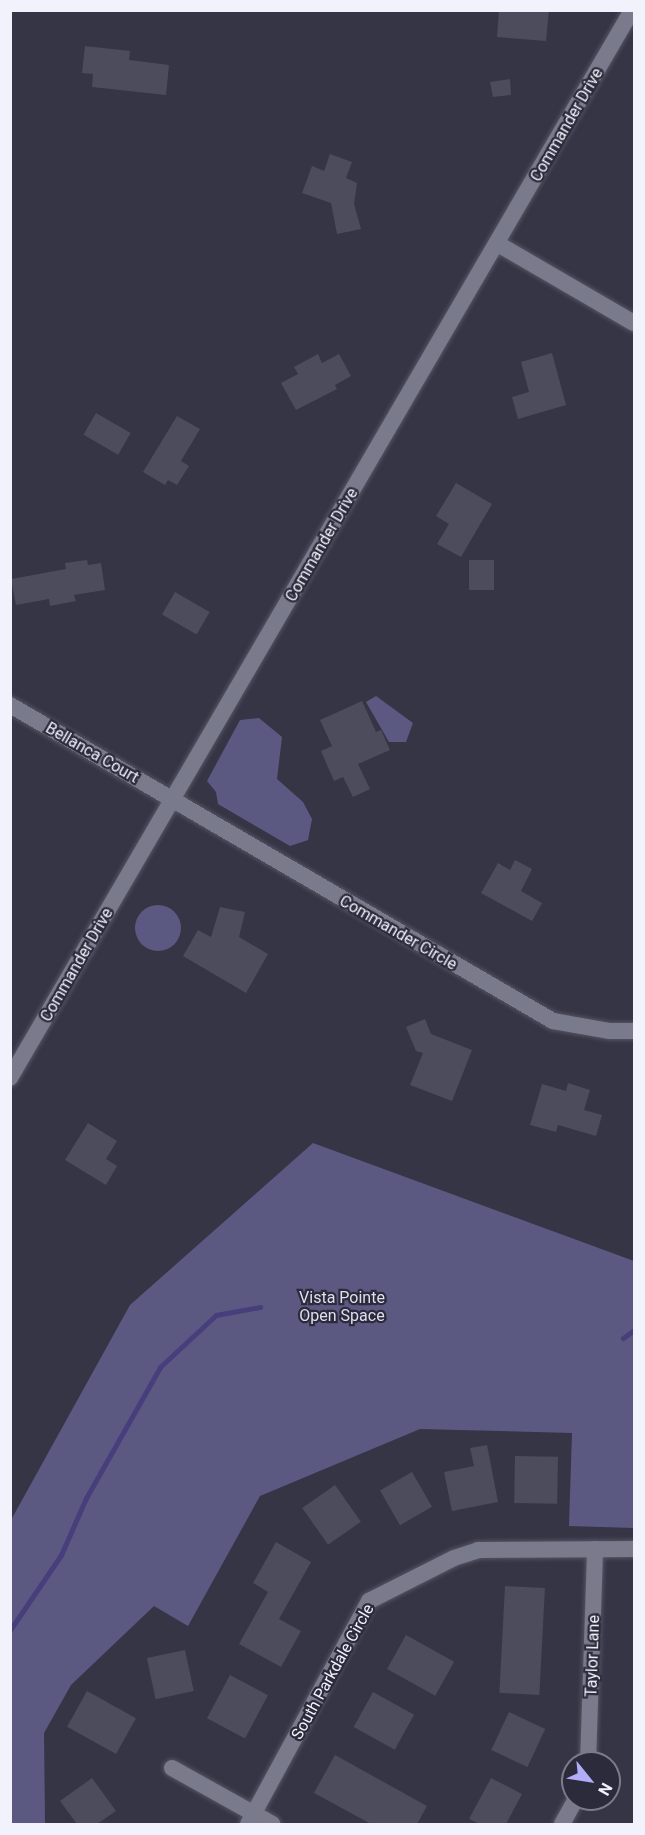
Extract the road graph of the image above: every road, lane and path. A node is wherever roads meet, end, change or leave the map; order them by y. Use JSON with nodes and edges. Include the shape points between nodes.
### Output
{"nodes":[{"id":1,"x":632,"y":10,"type":"edge"},
{"id":2,"x":498,"y":244,"type":"junction"},
{"id":3,"x":634,"y":323,"type":"edge"},
{"id":4,"x":10,"y":705,"type":"edge"},
{"id":5,"x":173,"y":801,"type":"junction"},
{"id":6,"x":634,"y":1031,"type":"edge"},
{"id":7,"x":10,"y":1078,"type":"edge"},
{"id":8,"x":595,"y":1549,"type":"junction"},
{"id":9,"x":634,"y":1549,"type":"edge"},
{"id":10,"x":588,"y":1751,"type":"edge"},
{"id":11,"x":172,"y":1768,"type":"dead end"},
{"id":12,"x":251,"y":1819,"type":"edge"},
{"id":13,"x":272,"y":1824,"type":"edge"}],
"edges":[{"from":1,"to":2,"type":"street","name":"Commander Drive"},
{"from":2,"to":3,"type":"street"},
{"from":2,"to":5,"type":"street","name":"Commander Drive"},
{"from":4,"to":5,"type":"street","name":"Bellanca Court"},
{"from":5,"to":6,"type":"street","name":"Commander Circle","via":[[553,1021]]},
{"from":5,"to":7,"type":"street","name":"Commander Drive"},
{"from":8,"to":9,"type":"street","name":"South Parkdale Circle"},
{"from":8,"to":10,"type":"street","name":"Taylor Lane"},
{"from":8,"to":12,"type":"street","name":"South Parkdale Circle","via":[[478,1550],[369,1601]]},
{"from":11,"to":12,"type":"street"},
{"from":12,"to":13,"type":"street"}]}
